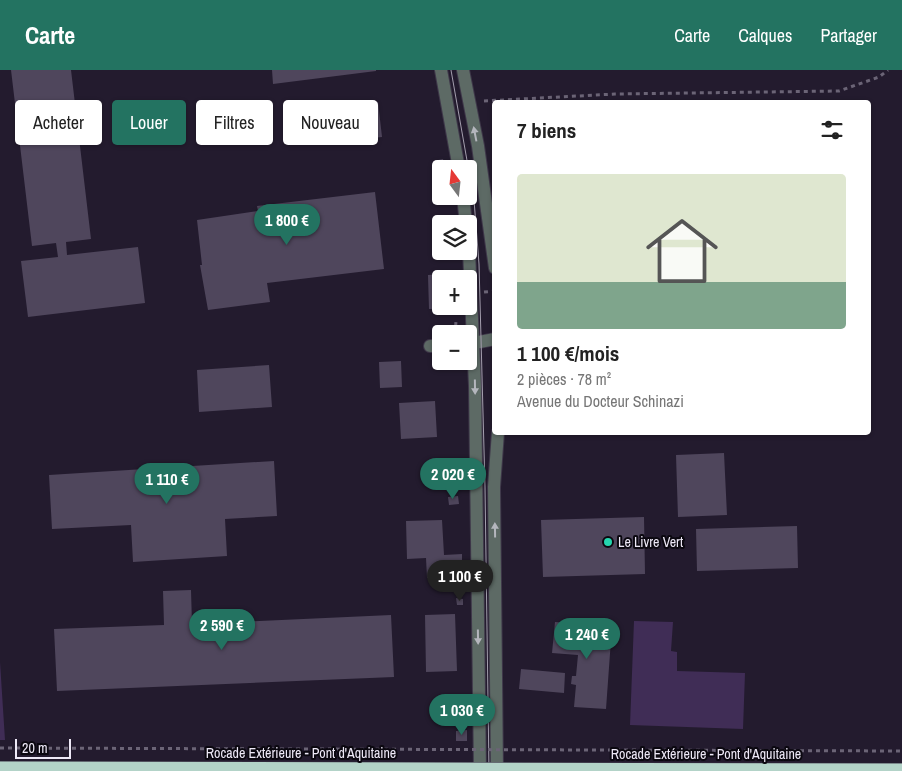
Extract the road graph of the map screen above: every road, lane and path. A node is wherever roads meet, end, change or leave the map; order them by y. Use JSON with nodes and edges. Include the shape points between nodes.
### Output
{"nodes":[{"id":1,"x":441,"y":70,"type":"edge"},
{"id":2,"x":463,"y":70,"type":"edge"},
{"id":3,"x":888,"y":70,"type":"edge"},
{"id":4,"x":470,"y":103,"type":"junction"},
{"id":5,"x":457,"y":160,"type":"edge"},
{"id":6,"x":492,"y":248,"type":"edge"},
{"id":7,"x":469,"y":260,"type":"edge"},
{"id":8,"x":471,"y":325,"type":"edge"},
{"id":9,"x":492,"y":340,"type":"edge"},
{"id":10,"x":477,"y":343,"type":"edge"},
{"id":11,"x":472,"y":370,"type":"edge"},
{"id":12,"x":498,"y":435,"type":"edge"},
{"id":13,"x":0,"y":748,"type":"edge"},
{"id":14,"x":902,"y":751,"type":"edge"},
{"id":15,"x":0,"y":769,"type":"edge"},
{"id":16,"x":902,"y":770,"type":"edge"},
{"id":17,"x":480,"y":771,"type":"edge"},
{"id":18,"x":498,"y":771,"type":"edge"}],
"edges":[{"from":1,"to":5,"type":"street"},
{"from":2,"to":4,"type":"street"},
{"from":3,"to":4,"type":"path","via":[[879,77],[839,91],[615,94],[491,99]]},
{"from":6,"to":4,"type":"street","one_way":true},
{"from":7,"to":8,"type":"street"},
{"from":9,"to":10,"type":"street"},
{"from":11,"to":17,"type":"street","one_way":true},
{"from":18,"to":12,"type":"street","one_way":true,"via":[[494,487]]},
{"from":13,"to":14,"type":"path","bridge":true},
{"from":15,"to":16,"type":"highway","name":"Rocade Extérieure - Pont d'Aquitaine","bridge":true}]}
